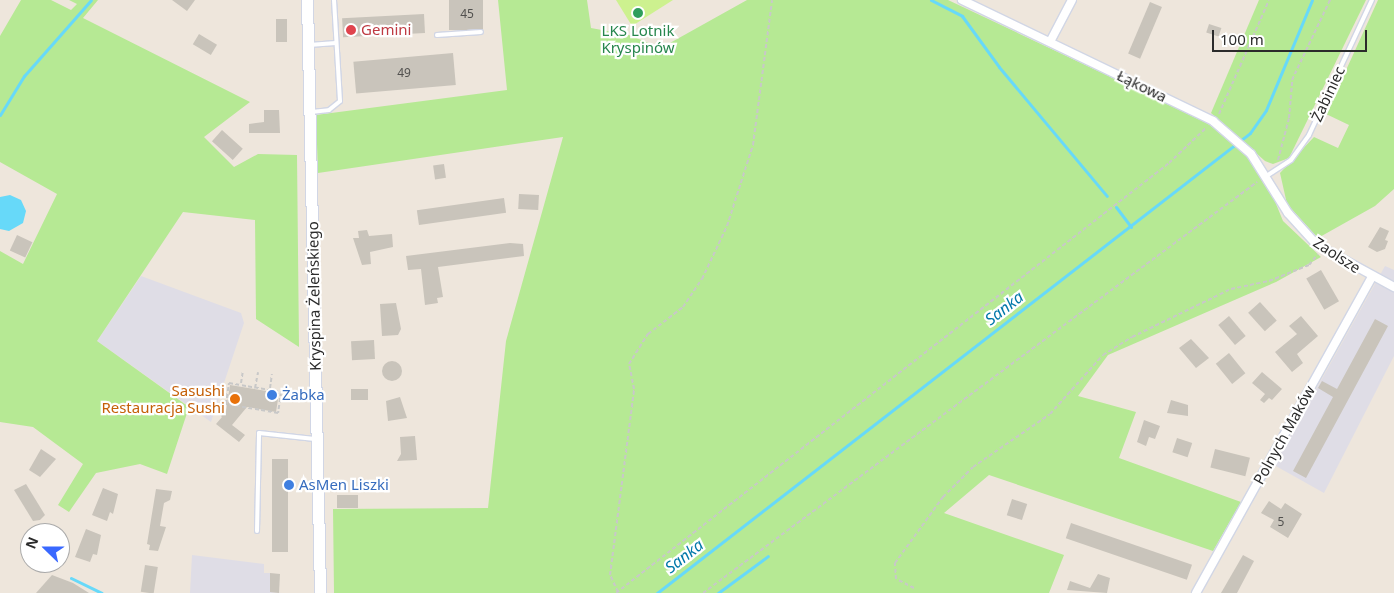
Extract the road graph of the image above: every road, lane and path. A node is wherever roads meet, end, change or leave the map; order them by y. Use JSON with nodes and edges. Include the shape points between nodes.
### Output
{"nodes":[{"id":1,"x":307,"y":0,"type":"edge"},
{"id":2,"x":334,"y":0,"type":"edge"},
{"id":3,"x":772,"y":0,"type":"edge"},
{"id":4,"x":962,"y":0,"type":"edge"},
{"id":5,"x":1072,"y":0,"type":"edge"},
{"id":6,"x":1269,"y":0,"type":"edge"},
{"id":7,"x":1330,"y":0,"type":"edge"},
{"id":8,"x":1372,"y":0,"type":"edge"},
{"id":9,"x":481,"y":32,"type":"dead end"},
{"id":10,"x":437,"y":35,"type":"dead end"},
{"id":11,"x":1051,"y":40,"type":"junction"},
{"id":12,"x":336,"y":43,"type":"junction"},
{"id":13,"x":309,"y":44,"type":"junction"},
{"id":14,"x":311,"y":112,"type":"junction"},
{"id":15,"x":1213,"y":121,"type":"junction"},
{"id":16,"x":1278,"y":170,"type":"junction"},
{"id":17,"x":1268,"y":175,"type":"junction"},
{"id":18,"x":1288,"y":213,"type":"joint"},
{"id":19,"x":1323,"y":248,"type":"junction"},
{"id":20,"x":1372,"y":277,"type":"junction"},
{"id":21,"x":1394,"y":286,"type":"edge"},
{"id":22,"x":243,"y":370,"type":"dead end"},
{"id":23,"x":258,"y":372,"type":"dead end"},
{"id":24,"x":272,"y":374,"type":"dead end"},
{"id":25,"x":241,"y":385,"type":"junction"},
{"id":26,"x":255,"y":387,"type":"junction"},
{"id":27,"x":269,"y":390,"type":"junction"},
{"id":28,"x":317,"y":439,"type":"junction"},
{"id":29,"x":257,"y":531,"type":"dead end"},
{"id":30,"x":914,"y":588,"type":"dead end"},
{"id":31,"x":617,"y":592,"type":"edge"},
{"id":32,"x":320,"y":593,"type":"edge"},
{"id":33,"x":703,"y":593,"type":"edge"},
{"id":34,"x":1196,"y":593,"type":"edge"}],
"edges":[{"from":1,"to":13,"type":"main road","name":"Kryspina Żeleńskiego"},
{"from":2,"to":12,"type":"lane"},
{"from":3,"to":31,"type":"path","via":[[753,145],[727,226],[702,279],[683,307],[648,334],[630,364],[634,390],[610,575]]},
{"from":4,"to":11,"type":"street","name":"Łąkowa"},
{"from":5,"to":11,"type":"street"},
{"from":6,"to":15,"type":"path","via":[[1225,103]]},
{"from":7,"to":16,"type":"path","via":[[1292,80]]},
{"from":8,"to":16,"type":"lane","name":"Żabiniec","via":[[1309,135]]},
{"from":9,"to":10,"type":"lane"},
{"from":11,"to":15,"type":"street","name":"Łąkowa"},
{"from":12,"to":13,"type":"lane"},
{"from":12,"to":14,"type":"lane","via":[[340,101],[330,110]]},
{"from":13,"to":14,"type":"main road","name":"Kryspina Żeleńskiego"},
{"from":14,"to":28,"type":"main road","name":"Kryspina Żeleńskiego"},
{"from":15,"to":17,"type":"street","name":"Łąkowa","via":[[1252,154]]},
{"from":15,"to":31,"type":"path","via":[[1169,162]]},
{"from":16,"to":17,"type":"lane","name":"Żabiniec"},
{"from":17,"to":18,"type":"street","name":"Łąkowa"},
{"from":17,"to":33,"type":"path"},
{"from":18,"to":19,"type":"street","name":"Zaolsze"},
{"from":19,"to":20,"type":"street","name":"Zaolsze"},
{"from":19,"to":30,"type":"path","via":[[1309,265],[1269,281],[1231,289],[1103,355],[1050,414],[973,467],[943,497],[895,563],[896,580]]},
{"from":20,"to":21,"type":"street","name":"Zaolsze"},
{"from":20,"to":34,"type":"street","name":"Polnych Maków"},
{"from":22,"to":25,"type":"path"},
{"from":23,"to":26,"type":"path"},
{"from":24,"to":27,"type":"path"},
{"from":25,"to":26,"type":"path"},
{"from":25,"to":27,"type":"path","via":[[230,383],[226,404],[278,413],[281,392]]},
{"from":26,"to":27,"type":"path"},
{"from":28,"to":29,"type":"lane","via":[[259,433]]},
{"from":28,"to":32,"type":"main road","name":"Kryspina Żeleńskiego"}]}
